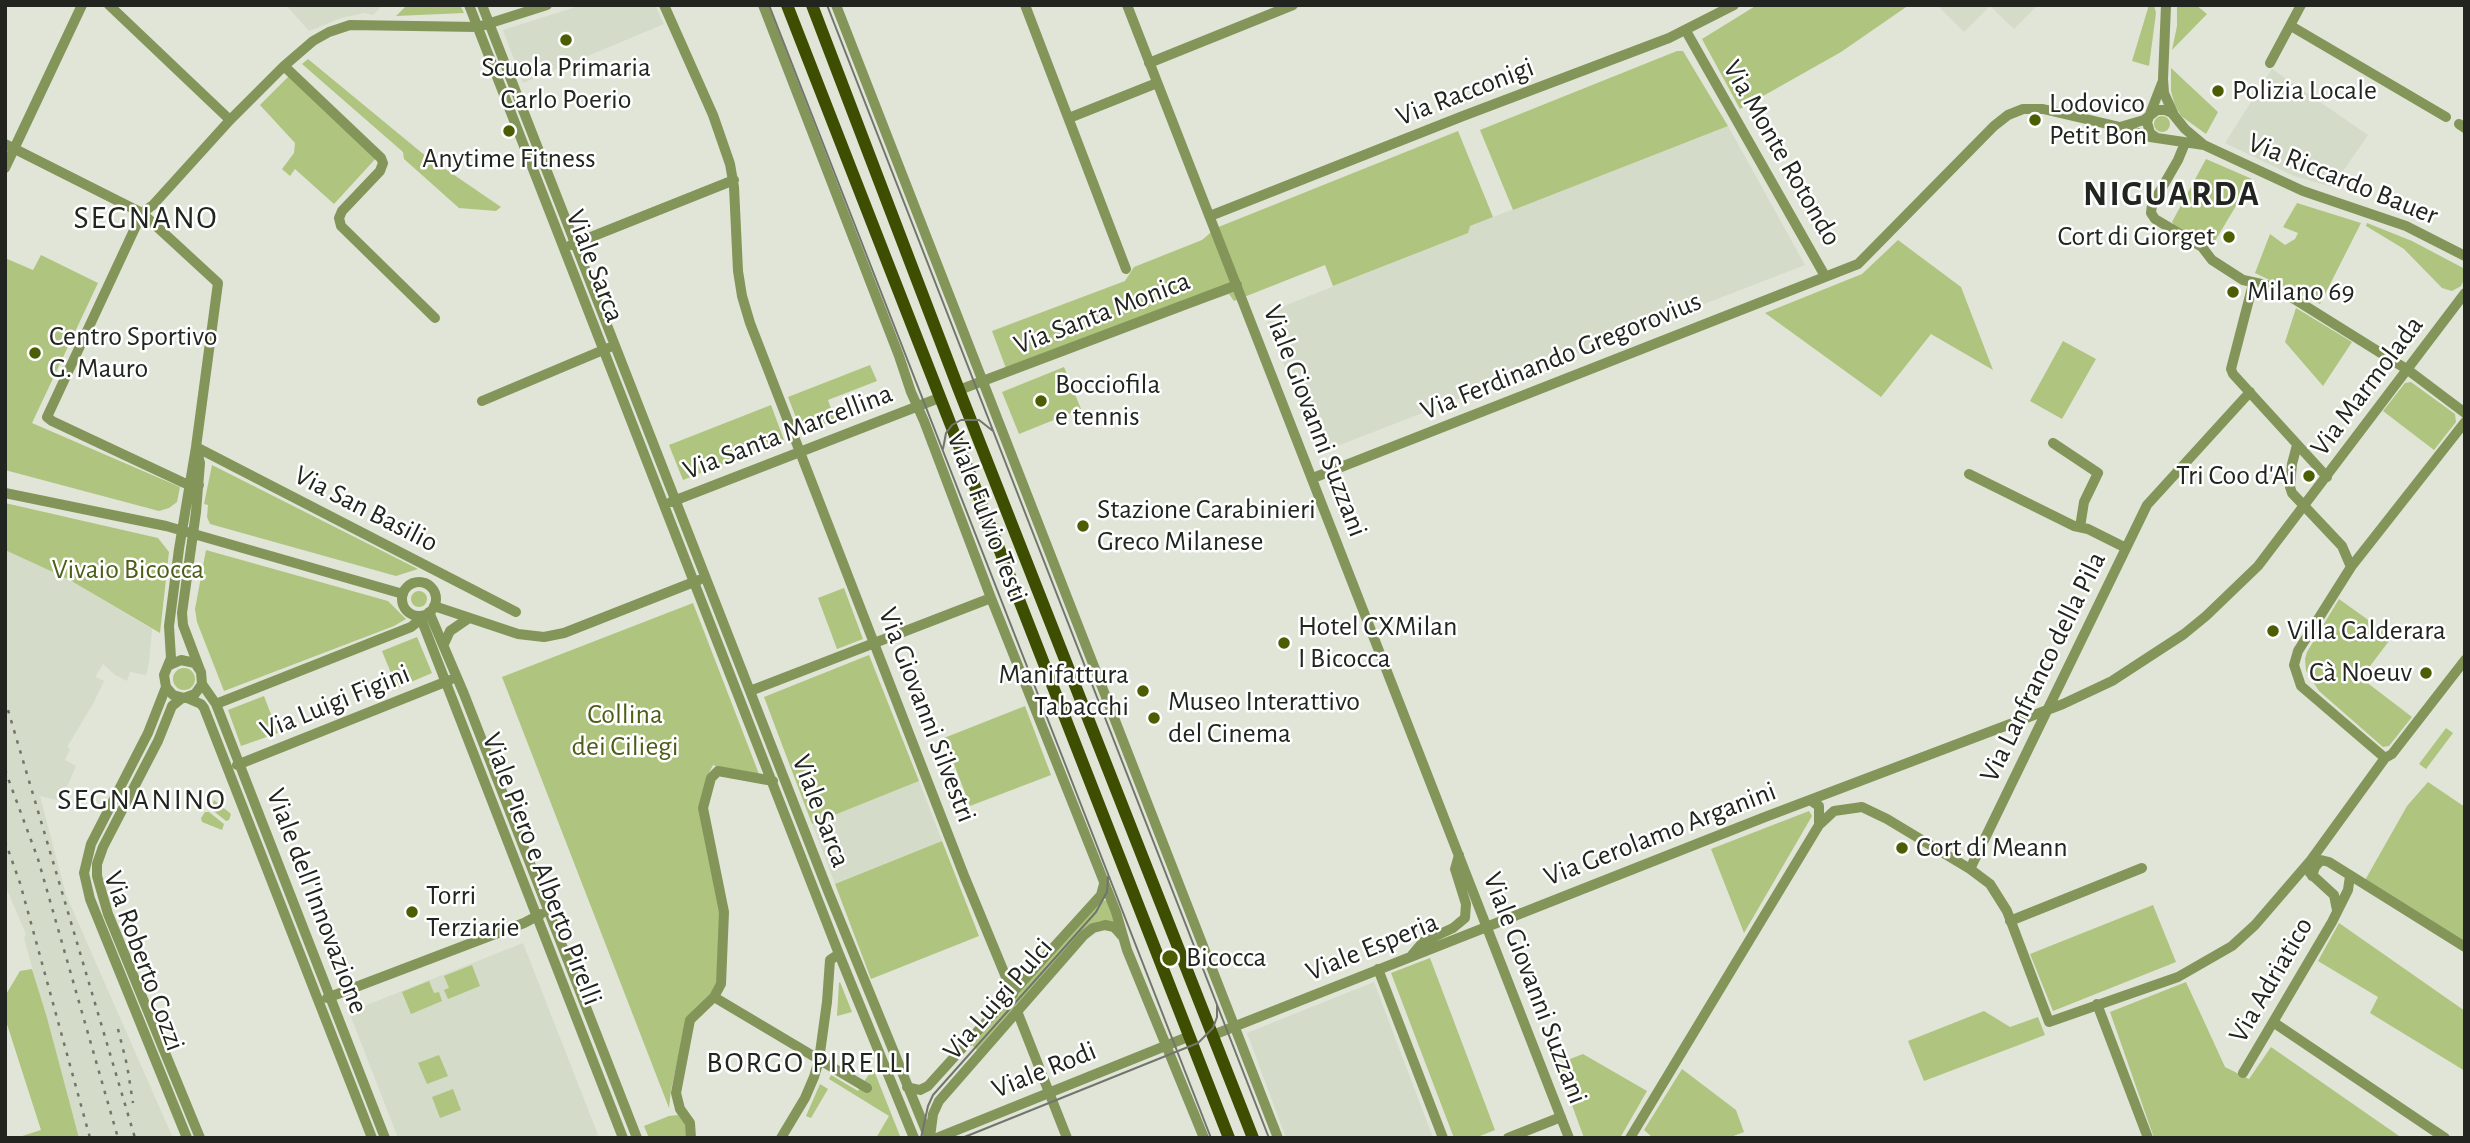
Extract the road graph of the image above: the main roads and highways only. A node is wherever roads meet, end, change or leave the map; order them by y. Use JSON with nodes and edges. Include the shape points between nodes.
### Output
{"nodes":[{"id":1,"x":787,"y":5,"type":"edge"},
{"id":2,"x":812,"y":5,"type":"edge"},
{"id":3,"x":959,"y":390,"type":"junction"},
{"id":4,"x":939,"y":398,"type":"junction"},
{"id":5,"x":1213,"y":1035,"type":"junction"},
{"id":6,"x":1190,"y":1036,"type":"junction"},
{"id":7,"x":1229,"y":1138,"type":"edge"},
{"id":8,"x":1253,"y":1138,"type":"edge"}],
"edges":[{"from":1,"to":4,"type":"main road","name":"Viale Fulvio Testi"},
{"from":2,"to":3,"type":"main road","name":"Viale Fulvio Testi"},
{"from":3,"to":4,"type":"main road"},
{"from":3,"to":5,"type":"main road","name":"Viale Fulvio Testi"},
{"from":4,"to":6,"type":"main road","name":"Viale Fulvio Testi"},
{"from":5,"to":6,"type":"main road"},
{"from":5,"to":8,"type":"main road","name":"Viale Fulvio Testi"},
{"from":6,"to":7,"type":"main road","name":"Viale Fulvio Testi"}]}
